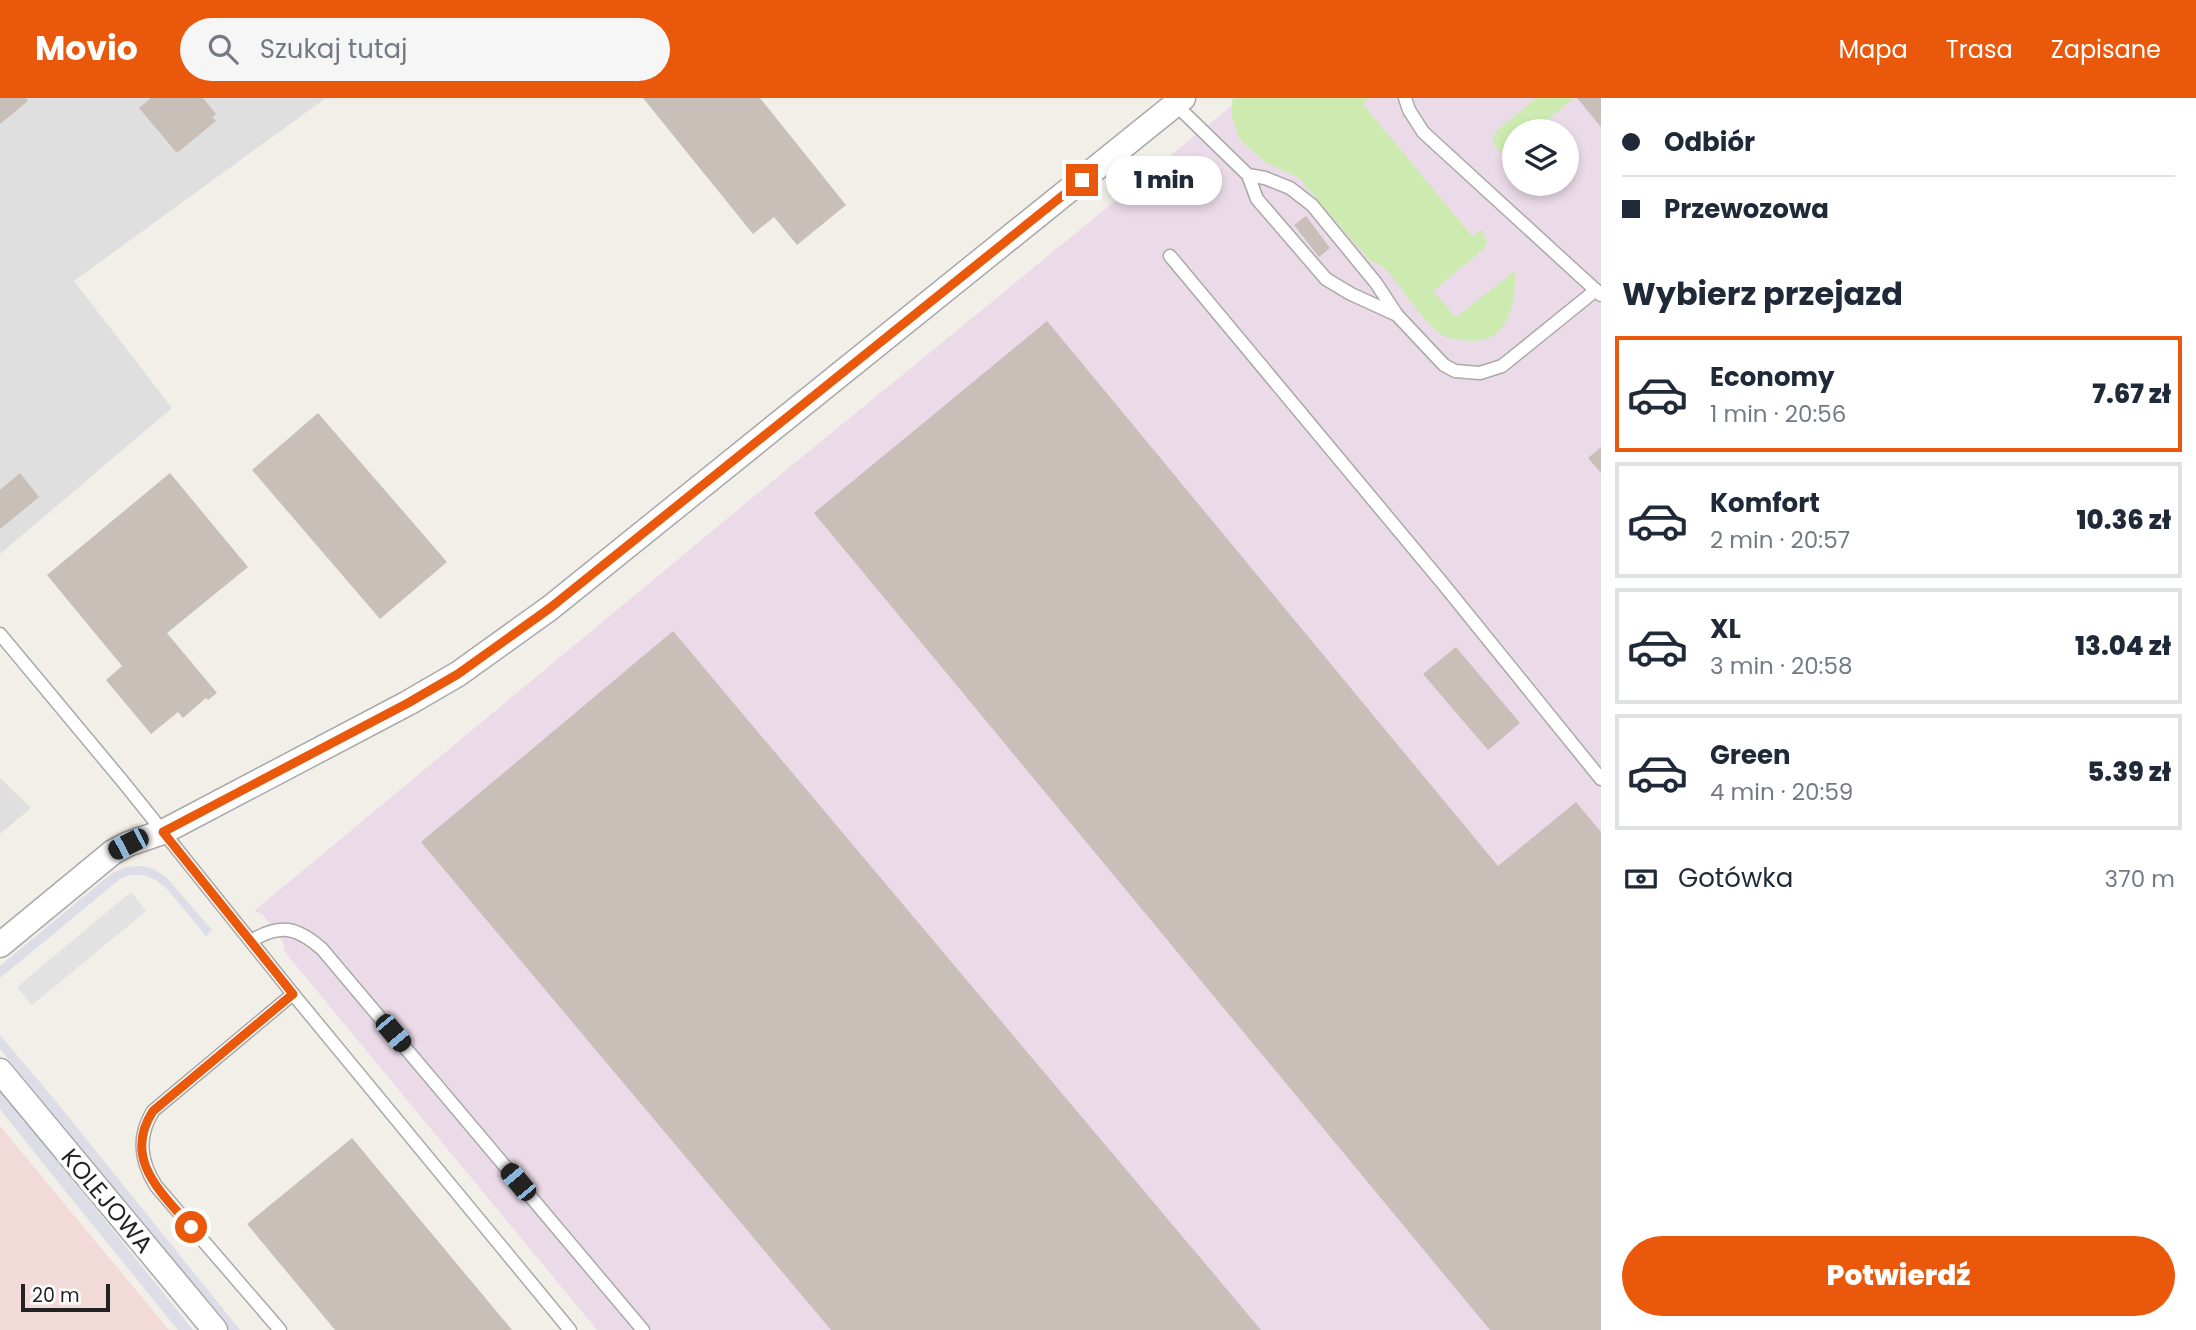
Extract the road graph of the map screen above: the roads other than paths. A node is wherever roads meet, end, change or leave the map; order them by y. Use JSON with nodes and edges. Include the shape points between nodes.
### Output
{"nodes":[{"id":1,"x":1405,"y":98,"type":"edge"},
{"id":2,"x":1179,"y":101,"type":"edge"},
{"id":3,"x":1248,"y":175,"type":"junction"},
{"id":4,"x":1170,"y":256,"type":"dead end"},
{"id":5,"x":1599,"y":293,"type":"edge"},
{"id":6,"x":1397,"y":315,"type":"junction"},
{"id":7,"x":0,"y":634,"type":"edge"},
{"id":8,"x":1601,"y":779,"type":"edge"},
{"id":9,"x":163,"y":832,"type":"junction"},
{"id":10,"x":251,"y":941,"type":"junction"},
{"id":11,"x":0,"y":945,"type":"edge"},
{"id":12,"x":293,"y":994,"type":"junction"},
{"id":13,"x":0,"y":1071,"type":"edge"},
{"id":14,"x":215,"y":1330,"type":"edge"},
{"id":15,"x":279,"y":1330,"type":"edge"},
{"id":16,"x":570,"y":1330,"type":"edge"},
{"id":17,"x":643,"y":1330,"type":"edge"}],
"edges":[{"from":1,"to":5,"type":"lane","via":[[1423,132]]},
{"from":2,"to":3,"type":"lane"},
{"from":2,"to":9,"type":"street","via":[[507,641],[408,703]]},
{"from":3,"to":6,"type":"lane","via":[[1257,199],[1326,279]]},
{"from":3,"to":6,"type":"lane","via":[[1290,188],[1312,205]]},
{"from":4,"to":8,"type":"lane"},
{"from":5,"to":6,"type":"lane","via":[[1502,366],[1480,373],[1444,365]]},
{"from":7,"to":9,"type":"lane"},
{"from":9,"to":10,"type":"lane"},
{"from":9,"to":11,"type":"street","via":[[113,852]]},
{"from":10,"to":12,"type":"lane"},
{"from":10,"to":17,"type":"lane","via":[[282,929],[298,932],[322,948]]},
{"from":12,"to":15,"type":"lane","via":[[153,1111],[141,1147],[156,1186]]},
{"from":12,"to":16,"type":"lane"},
{"from":13,"to":14,"type":"street","name":"KOLEJOWA"}]}
